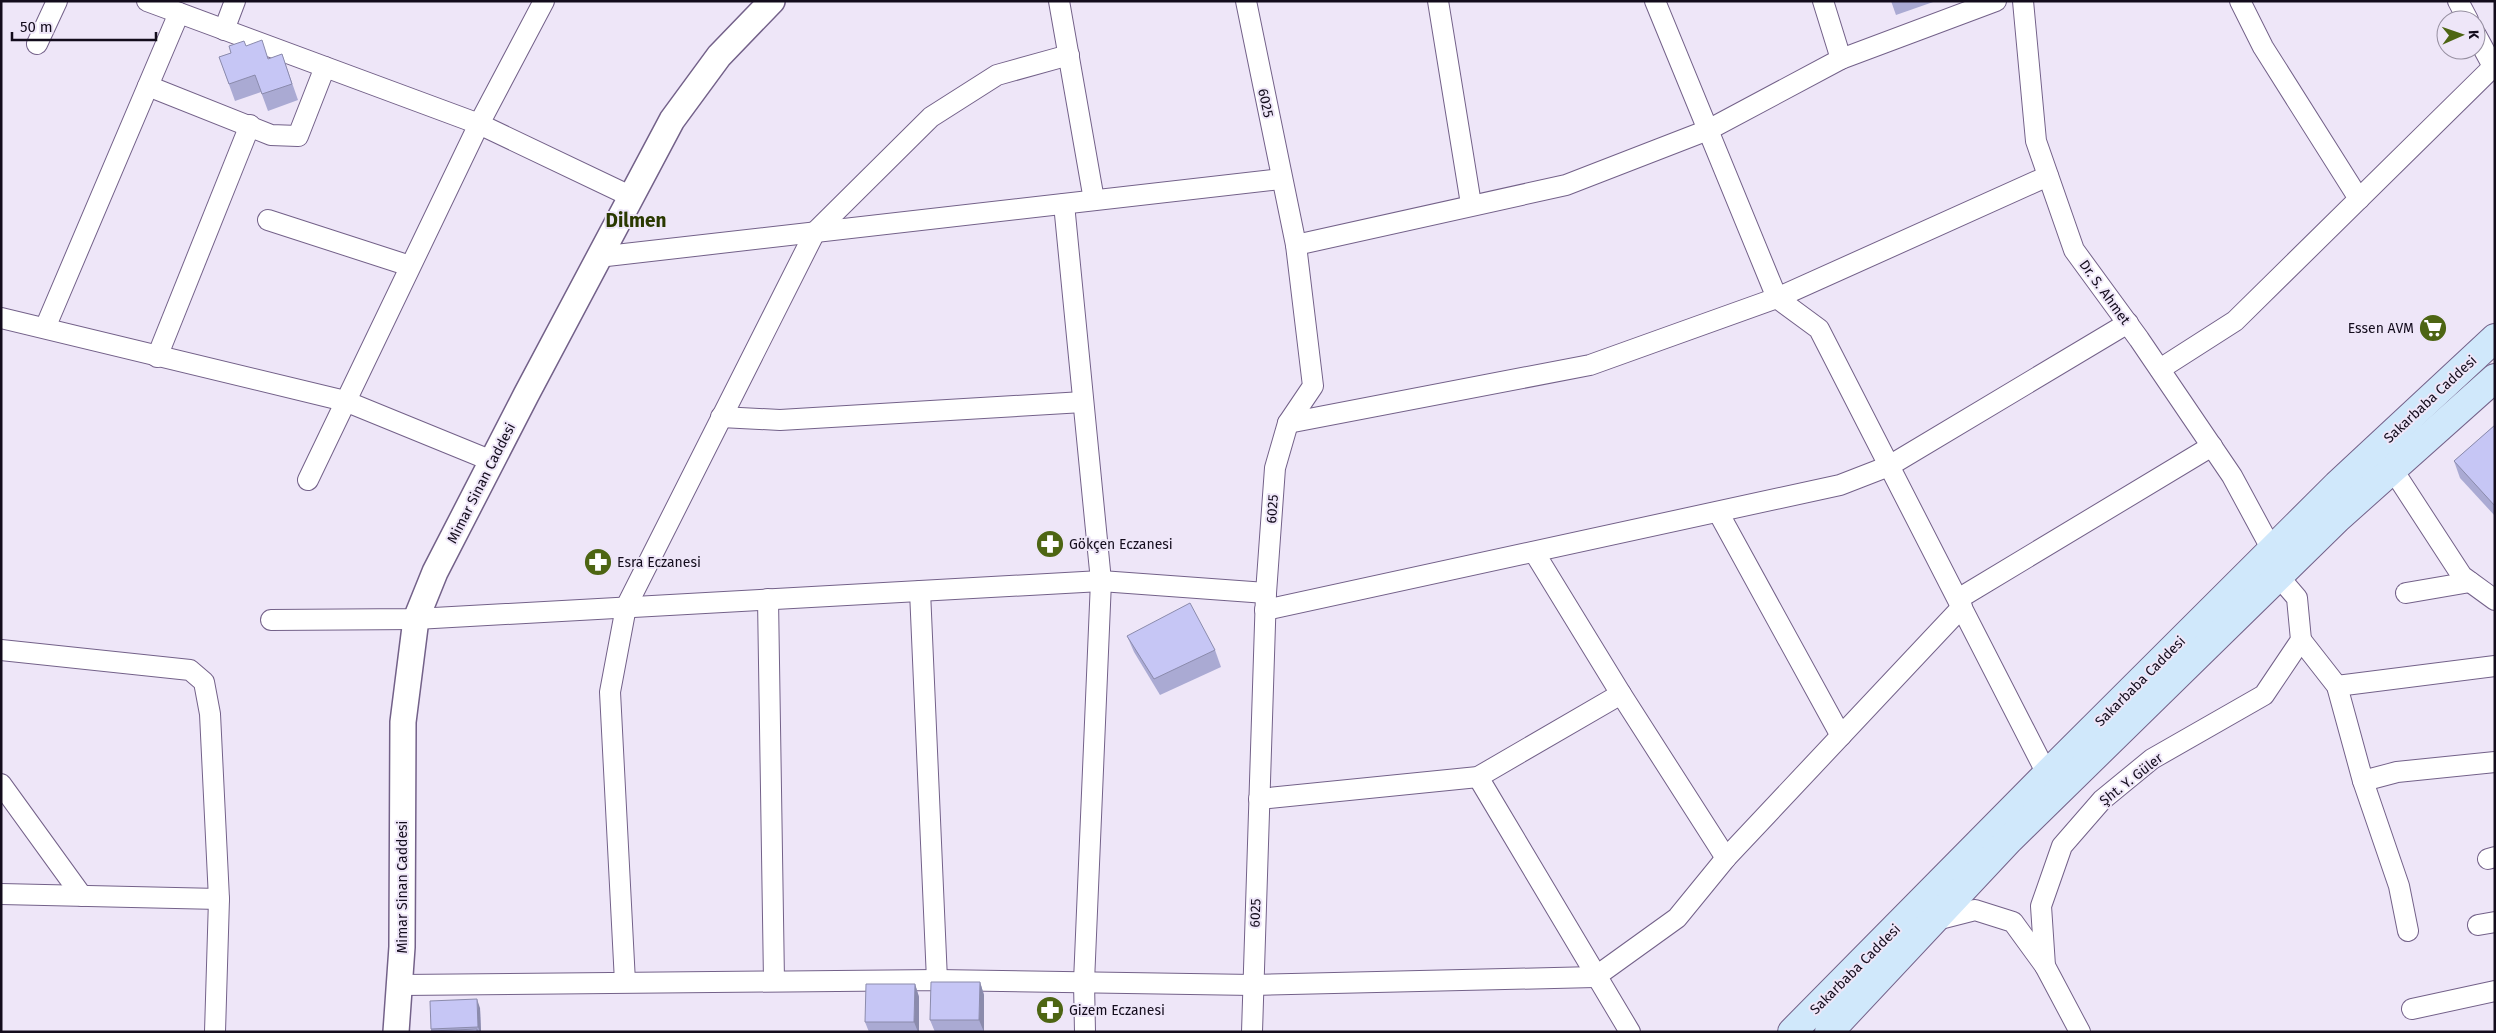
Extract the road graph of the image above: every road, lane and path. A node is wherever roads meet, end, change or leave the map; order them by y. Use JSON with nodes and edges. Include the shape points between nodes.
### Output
{"nodes":[{"id":1,"x":57,"y":1,"type":"edge"},
{"id":2,"x":147,"y":1,"type":"edge"},
{"id":3,"x":235,"y":1,"type":"edge"},
{"id":4,"x":544,"y":1,"type":"edge"},
{"id":5,"x":772,"y":1,"type":"edge"},
{"id":6,"x":1059,"y":1,"type":"edge"},
{"id":7,"x":1246,"y":1,"type":"edge"},
{"id":8,"x":1438,"y":1,"type":"edge"},
{"id":9,"x":1655,"y":1,"type":"edge"},
{"id":10,"x":1823,"y":1,"type":"edge"},
{"id":11,"x":1996,"y":1,"type":"edge"},
{"id":12,"x":2024,"y":1,"type":"edge"},
{"id":13,"x":2240,"y":1,"type":"edge"},
{"id":14,"x":179,"y":13,"type":"junction"},
{"id":15,"x":224,"y":30,"type":"junction"},
{"id":16,"x":37,"y":44,"type":"dead end"},
{"id":17,"x":2486,"y":53,"type":"edge"},
{"id":18,"x":1068,"y":55,"type":"junction"},
{"id":19,"x":1841,"y":59,"type":"junction"},
{"id":20,"x":325,"y":67,"type":"junction"},
{"id":21,"x":2494,"y":68,"type":"edge"},
{"id":22,"x":148,"y":86,"type":"junction"},
{"id":23,"x":479,"y":124,"type":"junction"},
{"id":24,"x":250,"y":125,"type":"junction"},
{"id":25,"x":1708,"y":130,"type":"junction"},
{"id":26,"x":2048,"y":176,"type":"junction"},
{"id":27,"x":1281,"y":179,"type":"junction"},
{"id":28,"x":630,"y":196,"type":"junction"},
{"id":29,"x":2359,"y":199,"type":"junction"},
{"id":30,"x":1094,"y":200,"type":"junction"},
{"id":31,"x":1064,"y":204,"type":"junction"},
{"id":32,"x":1471,"y":204,"type":"junction"},
{"id":33,"x":268,"y":220,"type":"dead end"},
{"id":34,"x":815,"y":232,"type":"junction"},
{"id":35,"x":1296,"y":244,"type":"junction"},
{"id":36,"x":598,"y":258,"type":"junction"},
{"id":37,"x":410,"y":266,"type":"junction"},
{"id":38,"x":1777,"y":298,"type":"junction"},
{"id":39,"x":1,"y":318,"type":"edge"},
{"id":40,"x":2128,"y":324,"type":"junction"},
{"id":41,"x":45,"y":328,"type":"junction"},
{"id":42,"x":2495,"y":338,"type":"edge"},
{"id":43,"x":157,"y":357,"type":"junction"},
{"id":44,"x":2160,"y":369,"type":"junction"},
{"id":45,"x":2495,"y":378,"type":"edge"},
{"id":46,"x":345,"y":401,"type":"junction"},
{"id":47,"x":1083,"y":402,"type":"junction"},
{"id":48,"x":721,"y":417,"type":"junction"},
{"id":49,"x":1288,"y":423,"type":"junction"},
{"id":50,"x":2212,"y":446,"type":"junction"},
{"id":51,"x":492,"y":461,"type":"junction"},
{"id":52,"x":1889,"y":466,"type":"junction"},
{"id":53,"x":2393,"y":470,"type":"junction"},
{"id":54,"x":308,"y":480,"type":"dead end"},
{"id":55,"x":1718,"y":512,"type":"junction"},
{"id":56,"x":2272,"y":550,"type":"junction"},
{"id":57,"x":1534,"y":552,"type":"junction"},
{"id":58,"x":2279,"y":577,"type":"junction"},
{"id":59,"x":1101,"y":581,"type":"junction"},
{"id":60,"x":2470,"y":582,"type":"junction"},
{"id":61,"x":920,"y":591,"type":"junction"},
{"id":62,"x":2406,"y":593,"type":"dead end"},
{"id":63,"x":768,"y":599,"type":"junction"},
{"id":64,"x":2495,"y":600,"type":"edge"},
{"id":65,"x":1266,"y":602,"type":"junction"},
{"id":66,"x":1960,"y":603,"type":"junction"},
{"id":67,"x":626,"y":607,"type":"junction"},
{"id":68,"x":416,"y":619,"type":"junction"},
{"id":69,"x":271,"y":620,"type":"dead end"},
{"id":70,"x":2301,"y":640,"type":"junction"},
{"id":71,"x":1,"y":650,"type":"edge"},
{"id":72,"x":2495,"y":666,"type":"edge"},
{"id":73,"x":2337,"y":686,"type":"junction"},
{"id":74,"x":1620,"y":694,"type":"junction"},
{"id":75,"x":1841,"y":736,"type":"junction"},
{"id":76,"x":2495,"y":762,"type":"edge"},
{"id":77,"x":2047,"y":774,"type":"junction"},
{"id":78,"x":1478,"y":777,"type":"junction"},
{"id":79,"x":2363,"y":781,"type":"junction"},
{"id":80,"x":1,"y":784,"type":"edge"},
{"id":81,"x":1259,"y":799,"type":"junction"},
{"id":82,"x":1726,"y":858,"type":"junction"},
{"id":83,"x":1,"y":894,"type":"edge"},
{"id":84,"x":82,"y":896,"type":"junction"},
{"id":85,"x":218,"y":899,"type":"junction"},
{"id":86,"x":1932,"y":921,"type":"junction"},
{"id":87,"x":2408,"y":932,"type":"dead end"},
{"id":88,"x":2045,"y":966,"type":"junction"},
{"id":89,"x":1595,"y":977,"type":"junction"},
{"id":90,"x":937,"y":980,"type":"junction"},
{"id":91,"x":774,"y":981,"type":"junction"},
{"id":92,"x":625,"y":982,"type":"junction"},
{"id":93,"x":1084,"y":982,"type":"junction"},
{"id":94,"x":401,"y":985,"type":"junction"},
{"id":95,"x":1253,"y":985,"type":"junction"},
{"id":96,"x":2495,"y":991,"type":"edge"},
{"id":97,"x":2412,"y":1009,"type":"dead end"},
{"id":98,"x":215,"y":1032,"type":"edge"},
{"id":99,"x":396,"y":1032,"type":"edge"},
{"id":100,"x":406,"y":1032,"type":"edge"},
{"id":101,"x":1084,"y":1032,"type":"edge"},
{"id":102,"x":1252,"y":1032,"type":"edge"},
{"id":103,"x":1630,"y":1032,"type":"edge"},
{"id":104,"x":1792,"y":1032,"type":"edge"},
{"id":105,"x":1829,"y":1032,"type":"edge"},
{"id":106,"x":2080,"y":1032,"type":"edge"}],
"edges":[{"from":1,"to":16,"type":"street"},
{"from":2,"to":14,"type":"street"},
{"from":3,"to":15,"type":"street"},
{"from":4,"to":23,"type":"street"},
{"from":5,"to":28,"type":"street","name":"Mimar Sinan Caddesi","via":[[719,56],[672,120]]},
{"from":6,"to":18,"type":"street"},
{"from":7,"to":27,"type":"street","name":"6025"},
{"from":8,"to":32,"type":"street"},
{"from":9,"to":25,"type":"street"},
{"from":10,"to":19,"type":"street"},
{"from":11,"to":19,"type":"street"},
{"from":12,"to":26,"type":"street","name":"Dr. S. Ahmet","via":[[2036,142]]},
{"from":13,"to":29,"type":"street","via":[[2263,47]]},
{"from":14,"to":15,"type":"street"},
{"from":14,"to":22,"type":"street"},
{"from":15,"to":20,"type":"street"},
{"from":17,"to":21,"type":"street"},
{"from":18,"to":30,"type":"street"},
{"from":18,"to":34,"type":"street","via":[[997,75],[931,118]]},
{"from":19,"to":25,"type":"street"},
{"from":20,"to":23,"type":"street"},
{"from":20,"to":24,"type":"street","via":[[298,136],[271,135]]},
{"from":21,"to":29,"type":"street"},
{"from":22,"to":24,"type":"street"},
{"from":22,"to":41,"type":"street"},
{"from":23,"to":28,"type":"street"},
{"from":23,"to":37,"type":"street"},
{"from":24,"to":43,"type":"street"},
{"from":25,"to":32,"type":"street","via":[[1566,185]]},
{"from":25,"to":38,"type":"street"},
{"from":26,"to":38,"type":"street"},
{"from":26,"to":40,"type":"street","name":"Dr. S. Ahmet","via":[[2074,250]]},
{"from":27,"to":30,"type":"street"},
{"from":27,"to":35,"type":"street","name":"6025"},
{"from":28,"to":36,"type":"street","name":"Mimar Sinan Caddesi"},
{"from":29,"to":44,"type":"street","via":[[2235,321]]},
{"from":30,"to":31,"type":"street"},
{"from":31,"to":34,"type":"street"},
{"from":31,"to":47,"type":"street"},
{"from":32,"to":35,"type":"street"},
{"from":33,"to":37,"type":"street"},
{"from":34,"to":36,"type":"street"},
{"from":34,"to":48,"type":"street"},
{"from":35,"to":49,"type":"street","name":"6025","via":[[1313,386]]},
{"from":36,"to":51,"type":"street","name":"Mimar Sinan Caddesi"},
{"from":37,"to":46,"type":"street"},
{"from":38,"to":49,"type":"street","via":[[1590,365]]},
{"from":38,"to":52,"type":"street","via":[[1819,329]]},
{"from":39,"to":41,"type":"street"},
{"from":40,"to":44,"type":"street","name":"Dr. S. Ahmet"},
{"from":40,"to":52,"type":"street"},
{"from":41,"to":43,"type":"street"},
{"from":42,"to":56,"type":"main road","name":"Sakarbaba Caddesi"},
{"from":43,"to":46,"type":"street"},
{"from":44,"to":50,"type":"street","name":"Dr. S. Ahmet"},
{"from":45,"to":53,"type":"main road","name":"Sakarbaba Caddesi"},
{"from":46,"to":51,"type":"street"},
{"from":46,"to":54,"type":"street"},
{"from":47,"to":48,"type":"street","via":[[780,420]]},
{"from":47,"to":59,"type":"street"},
{"from":48,"to":67,"type":"street"},
{"from":49,"to":65,"type":"street","name":"6025","via":[[1274,468]]},
{"from":50,"to":56,"type":"street","name":"Dr. S. Ahmet"},
{"from":50,"to":66,"type":"street"},
{"from":51,"to":68,"type":"street","name":"Mimar Sinan Caddesi","via":[[435,572]]},
{"from":52,"to":55,"type":"street","via":[[1840,485]]},
{"from":52,"to":66,"type":"street"},
{"from":53,"to":58,"type":"main road","name":"Sakarbaba Caddesi","via":[[2338,518]]},
{"from":53,"to":60,"type":"street","via":[[2462,576]]},
{"from":55,"to":57,"type":"street"},
{"from":55,"to":75,"type":"street"},
{"from":56,"to":77,"type":"main road","name":"Sakarbaba Caddesi"},
{"from":57,"to":65,"type":"street"},
{"from":57,"to":74,"type":"street"},
{"from":58,"to":70,"type":"street","via":[[2297,598]]},
{"from":58,"to":86,"type":"main road","name":"Sakarbaba Caddesi","via":[[2009,840]]},
{"from":59,"to":61,"type":"street"},
{"from":59,"to":65,"type":"street"},
{"from":59,"to":93,"type":"street"},
{"from":60,"to":62,"type":"street"},
{"from":60,"to":64,"type":"street"},
{"from":61,"to":63,"type":"street"},
{"from":61,"to":90,"type":"street"},
{"from":63,"to":67,"type":"street"},
{"from":63,"to":91,"type":"street"},
{"from":65,"to":81,"type":"street","name":"6025"},
{"from":66,"to":75,"type":"street"},
{"from":66,"to":77,"type":"street"},
{"from":67,"to":68,"type":"street"},
{"from":67,"to":92,"type":"street","via":[[610,692]]},
{"from":68,"to":69,"type":"street"},
{"from":68,"to":94,"type":"street","name":"Mimar Sinan Caddesi","via":[[403,722]]},
{"from":70,"to":73,"type":"street"},
{"from":70,"to":88,"type":"street","name":"Şht. Y. Güler","via":[[2264,696],[2152,759],[2102,800],[2062,846],[2041,906]]},
{"from":71,"to":85,"type":"street","via":[[190,670],[204,682],[210,714]]},
{"from":72,"to":73,"type":"street"},
{"from":73,"to":79,"type":"street"},
{"from":74,"to":78,"type":"street"},
{"from":74,"to":82,"type":"street"},
{"from":75,"to":82,"type":"street"},
{"from":76,"to":79,"type":"street","via":[[2397,772]]},
{"from":77,"to":104,"type":"main road","name":"Sakarbaba Caddesi"},
{"from":78,"to":81,"type":"street"},
{"from":78,"to":89,"type":"street"},
{"from":79,"to":87,"type":"street","via":[[2399,886]]},
{"from":80,"to":84,"type":"street"},
{"from":81,"to":95,"type":"street","name":"6025"},
{"from":82,"to":89,"type":"street","via":[[1677,918]]},
{"from":83,"to":84,"type":"street"},
{"from":84,"to":85,"type":"street"},
{"from":85,"to":98,"type":"street"},
{"from":86,"to":88,"type":"street","via":[[1975,910],[2013,922]]},
{"from":86,"to":105,"type":"main road","name":"Sakarbaba Caddesi"},
{"from":88,"to":106,"type":"street","name":"Şht. Y. Güler"},
{"from":89,"to":95,"type":"street"},
{"from":89,"to":103,"type":"street"},
{"from":90,"to":91,"type":"street"},
{"from":90,"to":93,"type":"street"},
{"from":91,"to":92,"type":"street"},
{"from":92,"to":94,"type":"street"},
{"from":93,"to":95,"type":"street"},
{"from":93,"to":101,"type":"street"},
{"from":94,"to":99,"type":"street","name":"Mimar Sinan Caddesi"},
{"from":94,"to":100,"type":"street"},
{"from":95,"to":102,"type":"street","name":"6025"},
{"from":96,"to":97,"type":"street"}]}
